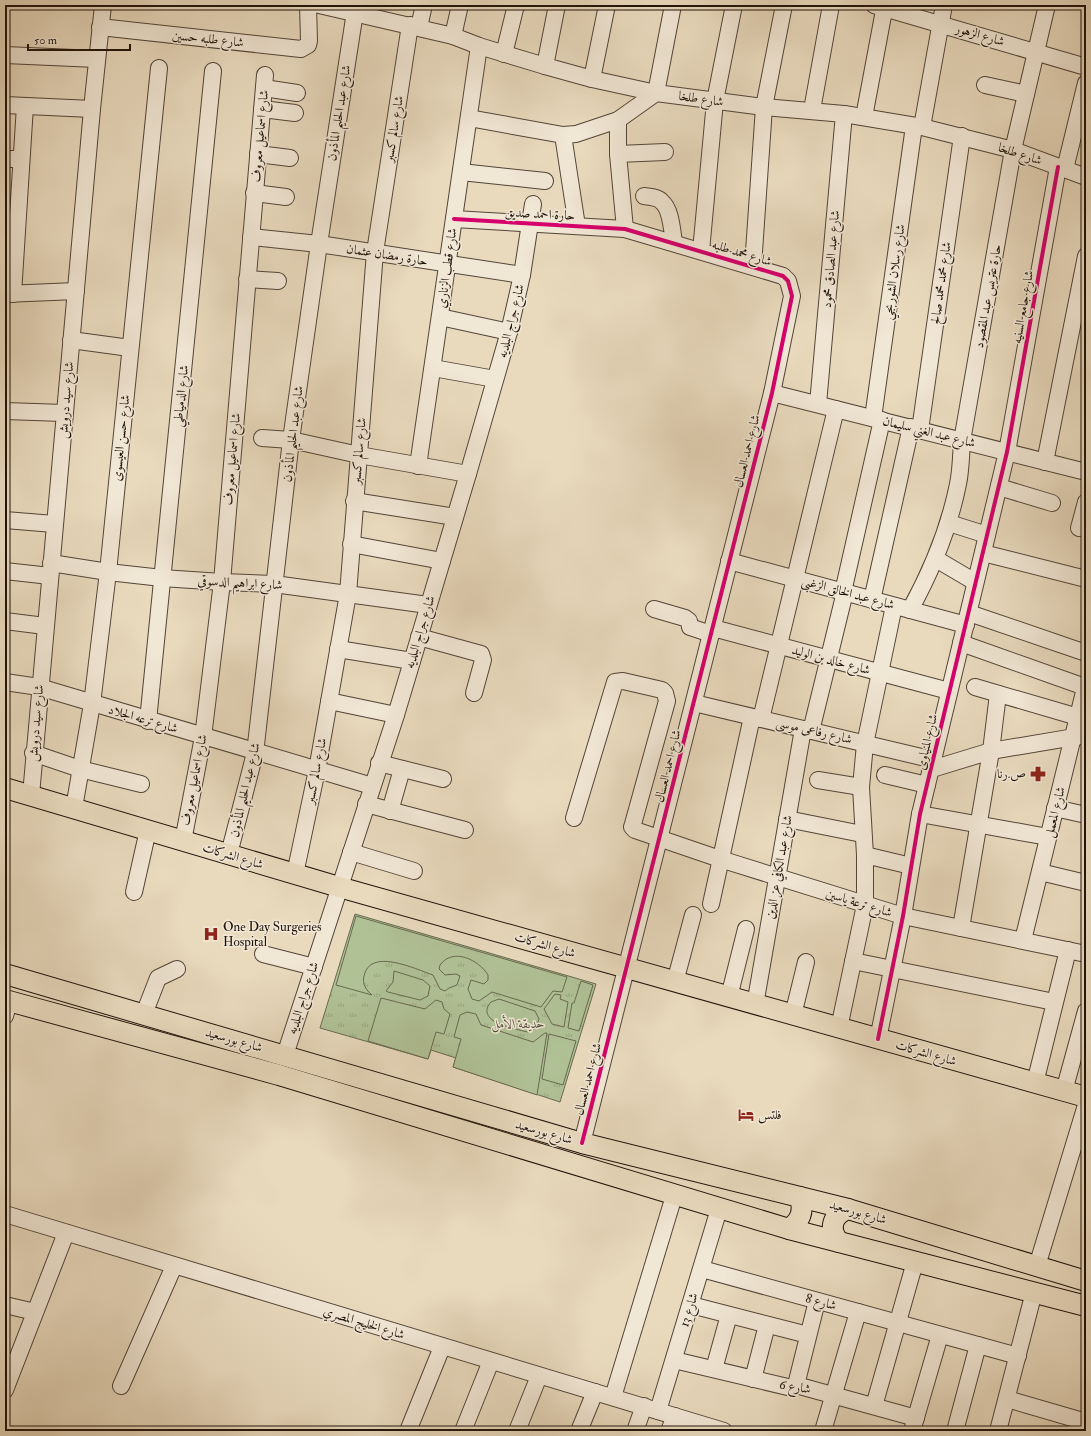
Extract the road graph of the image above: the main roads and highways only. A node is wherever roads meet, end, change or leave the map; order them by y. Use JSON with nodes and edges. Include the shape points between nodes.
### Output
{"nodes":[{"id":1,"x":5,"y":788,"type":"edge"},
{"id":2,"x":5,"y":974,"type":"edge"},
{"id":3,"x":6,"y":1005,"type":"edge"},
{"id":4,"x":1086,"y":1098,"type":"edge"},
{"id":5,"x":800,"y":1196,"type":"junction"},
{"id":6,"x":848,"y":1209,"type":"junction"},
{"id":7,"x":789,"y":1229,"type":"junction"},
{"id":8,"x":839,"y":1242,"type":"junction"},
{"id":9,"x":1086,"y":1281,"type":"edge"},
{"id":10,"x":1086,"y":1306,"type":"edge"}],
"edges":[{"from":1,"to":4,"type":"main road","name":"شارع الشركات","via":[[339,887]]},
{"from":2,"to":5,"type":"main road","name":"شارع بورسعيد","via":[[582,1143]]},
{"from":3,"to":7,"type":"main road","name":"شارع بورسعيد","via":[[279,1075]]},
{"from":5,"to":6,"type":"main road","name":"شارع بورسعيد"},
{"from":5,"to":7,"type":"main road","via":[[802,1216]]},
{"from":6,"to":8,"type":"main road","via":[[837,1215],[832,1227]]},
{"from":6,"to":9,"type":"main road","name":"شارع بورسعيد"},
{"from":7,"to":8,"type":"main road","name":"شارع بورسعيد"},
{"from":8,"to":10,"type":"main road","name":"شارع بورسعيد"}]}
